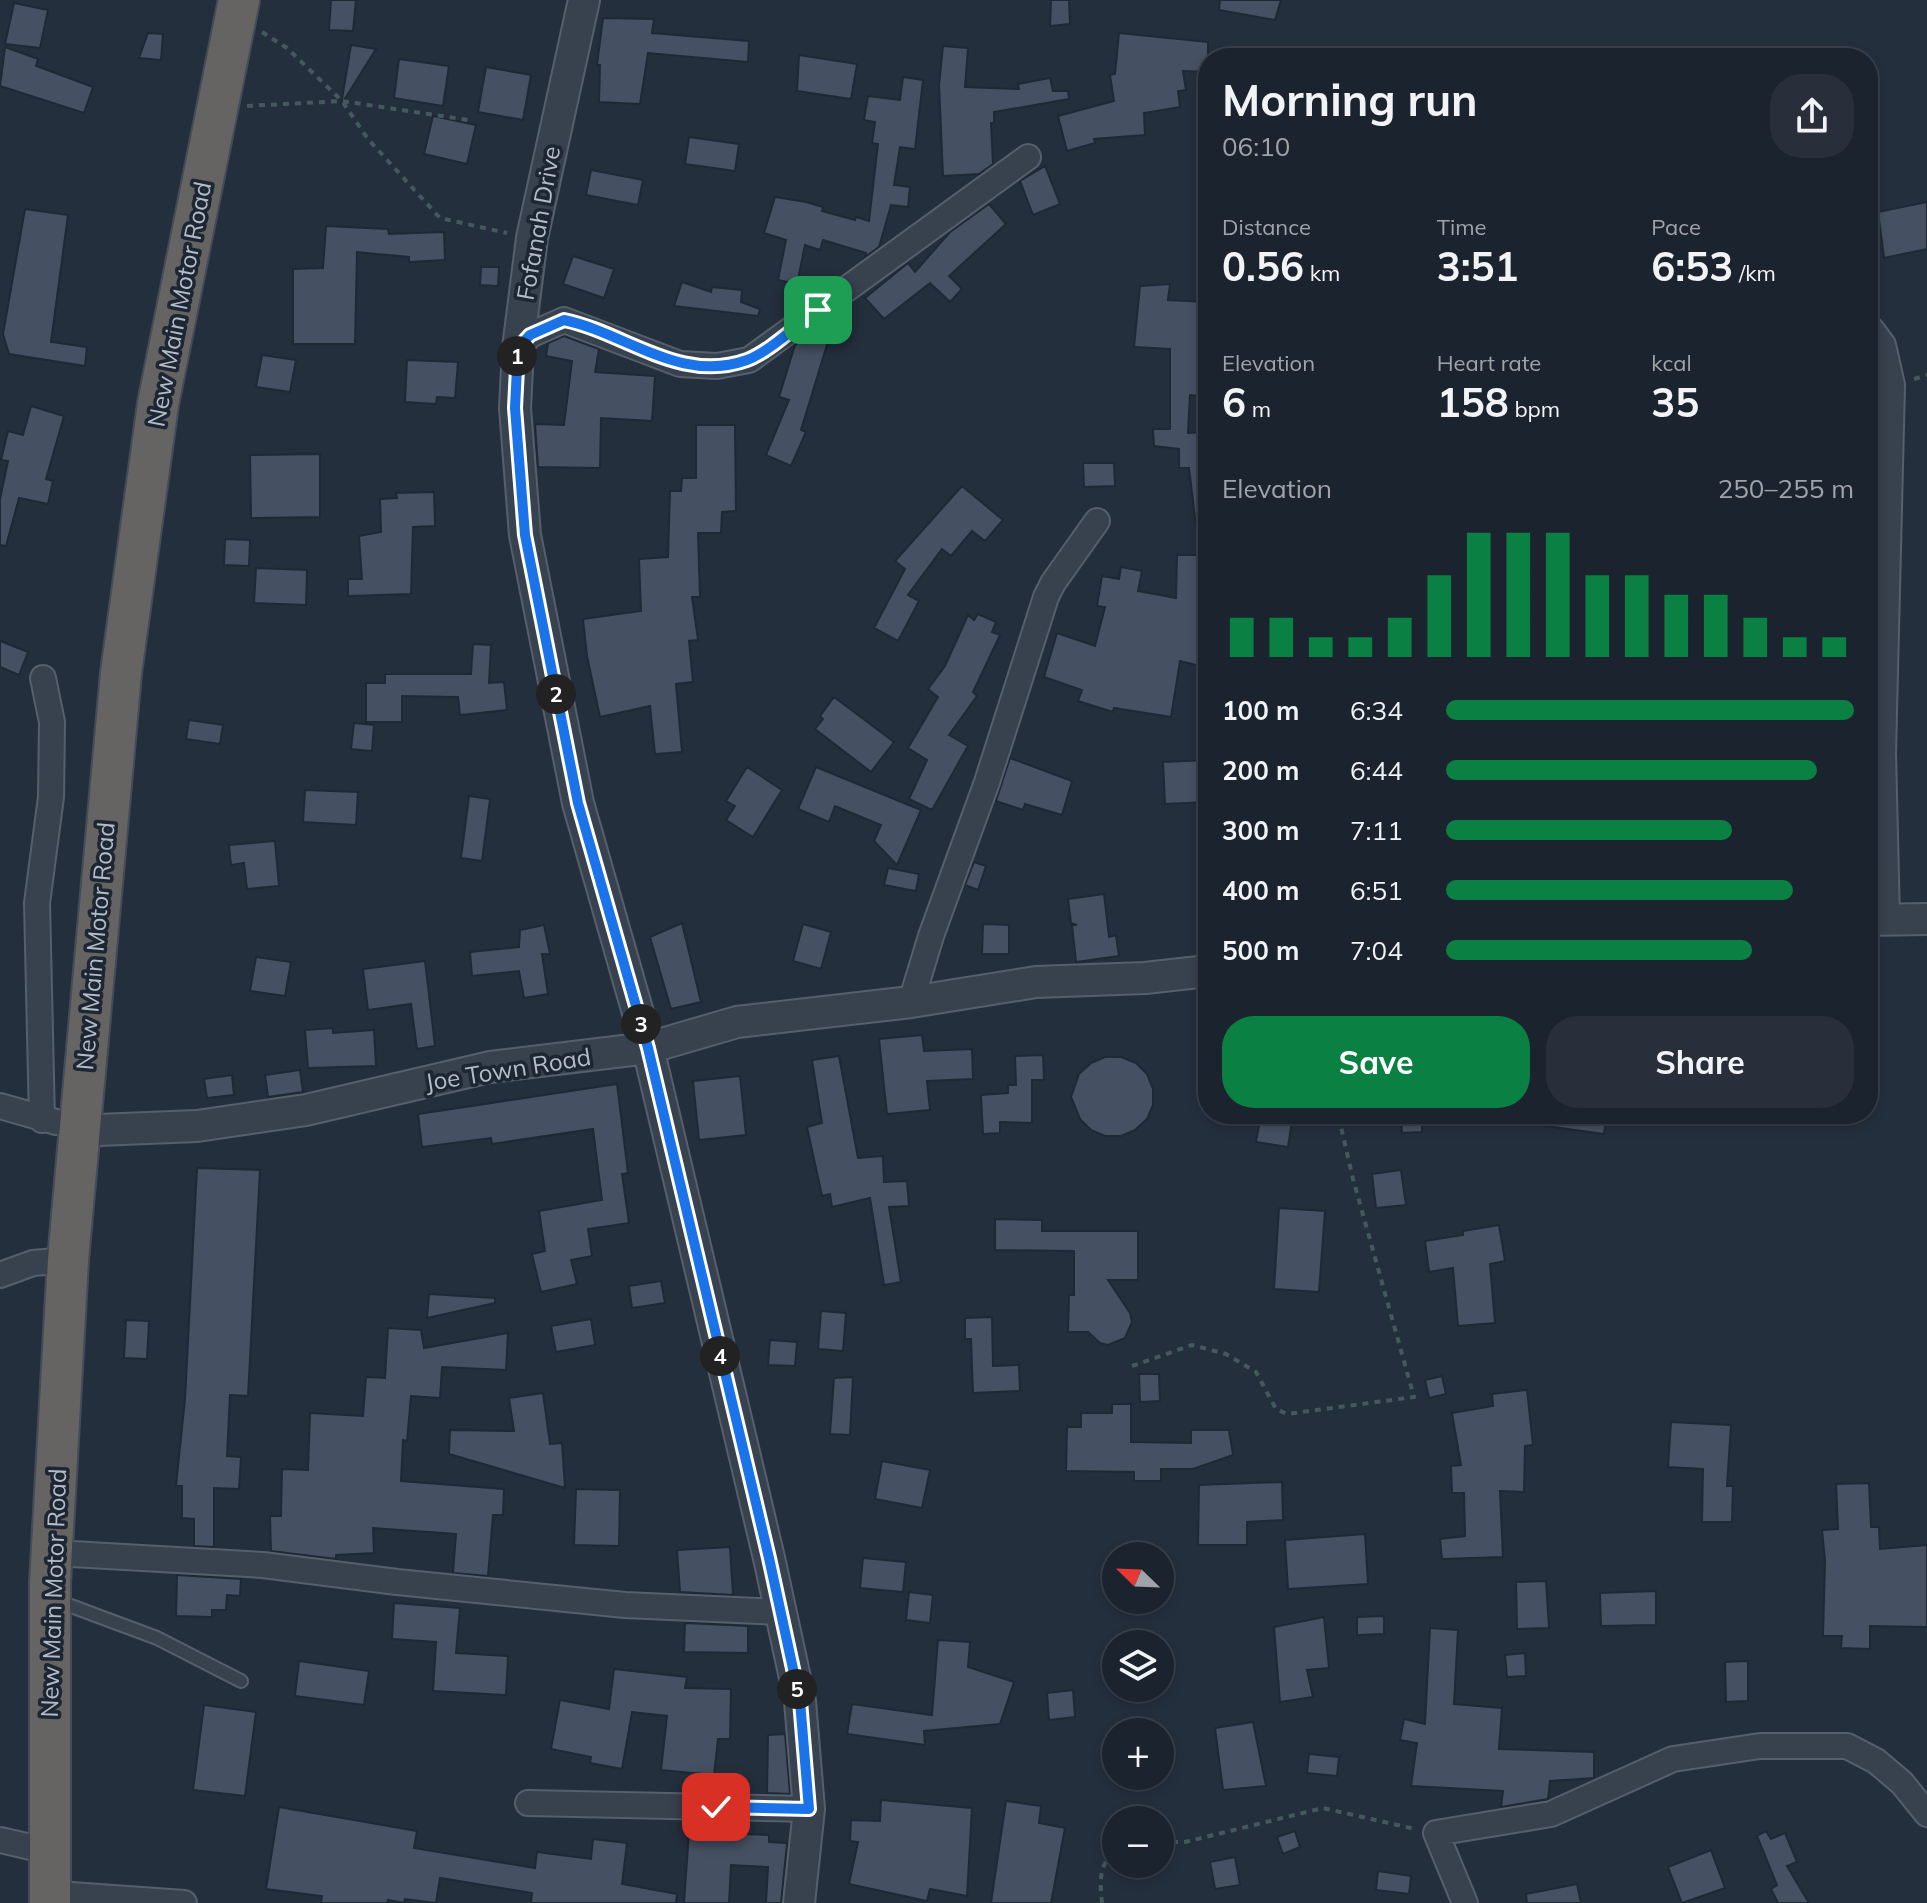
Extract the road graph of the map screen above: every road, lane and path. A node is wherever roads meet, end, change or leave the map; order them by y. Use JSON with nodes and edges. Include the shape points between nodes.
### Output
{"nodes":[{"id":1,"x":584,"y":0,"type":"edge"},
{"id":2,"x":241,"y":6,"type":"edge"},
{"id":3,"x":342,"y":101,"type":"junction"},
{"id":4,"x":237,"y":106,"type":"junction"},
{"id":5,"x":468,"y":120,"type":"dead end"},
{"id":6,"x":1028,"y":157,"type":"dead end"},
{"id":7,"x":532,"y":238,"type":"junction"},
{"id":8,"x":1878,"y":338,"type":"edge"},
{"id":9,"x":518,"y":348,"type":"junction"},
{"id":10,"x":1097,"y":521,"type":"dead end"},
{"id":11,"x":43,"y":678,"type":"dead end"},
{"id":12,"x":1878,"y":919,"type":"edge"},
{"id":13,"x":1927,"y":919,"type":"edge"},
{"id":14,"x":1198,"y":972,"type":"edge"},
{"id":15,"x":911,"y":1002,"type":"junction"},
{"id":16,"x":648,"y":1048,"type":"junction"},
{"id":17,"x":0,"y":1106,"type":"edge"},
{"id":18,"x":1340,"y":1124,"type":"edge"},
{"id":19,"x":73,"y":1125,"type":"junction"},
{"id":20,"x":68,"y":1260,"type":"junction"},
{"id":21,"x":0,"y":1275,"type":"edge"},
{"id":22,"x":1132,"y":1366,"type":"dead end"},
{"id":23,"x":72,"y":1554,"type":"junction"},
{"id":24,"x":71,"y":1606,"type":"junction"},
{"id":25,"x":780,"y":1612,"type":"junction"},
{"id":26,"x":241,"y":1681,"type":"dead end"},
{"id":27,"x":528,"y":1803,"type":"dead end"},
{"id":28,"x":809,"y":1809,"type":"junction"},
{"id":29,"x":1927,"y":1814,"type":"edge"},
{"id":30,"x":1436,"y":1833,"type":"junction"},
{"id":31,"x":0,"y":1840,"type":"edge"},
{"id":32,"x":1174,"y":1842,"type":"edge"},
{"id":33,"x":48,"y":1851,"type":"junction"},
{"id":34,"x":1102,"y":1871,"type":"edge"},
{"id":35,"x":64,"y":1900,"type":"edge"},
{"id":36,"x":184,"y":1903,"type":"edge"},
{"id":37,"x":799,"y":1903,"type":"edge"},
{"id":38,"x":1102,"y":1903,"type":"edge"},
{"id":39,"x":1465,"y":1903,"type":"edge"}],
"edges":[{"from":1,"to":7,"type":"street","name":"Fofanah Drive"},
{"from":2,"to":3,"type":"path"},
{"from":2,"to":4,"type":"highway","name":"New Main Motor Road"},
{"from":2,"to":19,"type":"highway","name":"New Main Motor Road","via":[[158,404],[121,673]]},
{"from":3,"to":4,"type":"path"},
{"from":3,"to":5,"type":"path"},
{"from":3,"to":7,"type":"path","via":[[368,139],[440,218]]},
{"from":4,"to":19,"type":"highway","name":"New Main Motor Road","via":[[178,409]]},
{"from":6,"to":9,"type":"street","via":[[749,360],[717,366],[680,364],[564,320],[530,335]]},
{"from":7,"to":9,"type":"street","name":"Fofanah Drive"},
{"from":8,"to":12,"type":"street","via":[[1892,385]]},
{"from":9,"to":16,"type":"street","name":"Fofanah Drive","via":[[515,408],[525,535],[578,803]]},
{"from":10,"to":15,"type":"street","via":[[1046,597]]},
{"from":11,"to":19,"type":"street","via":[[52,722],[51,797],[37,903]]},
{"from":12,"to":13,"type":"street"},
{"from":14,"to":15,"type":"street","name":"Joe Town Road","via":[[1036,982]]},
{"from":15,"to":16,"type":"street","name":"Joe Town Road","via":[[737,1022]]},
{"from":16,"to":19,"type":"street","name":"Joe Town Road","via":[[490,1067],[306,1110],[197,1126]]},
{"from":16,"to":25,"type":"street","name":"Fofanah Drive"},
{"from":17,"to":19,"type":"street","name":"Joe Town Road"},
{"from":18,"to":22,"type":"path","via":[[1414,1397],[1287,1414],[1276,1409],[1256,1372],[1226,1354],[1192,1345]]},
{"from":19,"to":20,"type":"highway","name":"New Main Motor Road"},
{"from":19,"to":23,"type":"highway","name":"New Main Motor Road","via":[[87,1262]]},
{"from":20,"to":21,"type":"street","via":[[33,1263]]},
{"from":20,"to":33,"type":"highway","name":"New Main Motor Road","via":[[50,1583]]},
{"from":23,"to":24,"type":"highway","name":"New Main Motor Road"},
{"from":23,"to":25,"type":"street","via":[[263,1565],[625,1605]]},
{"from":24,"to":26,"type":"lane","via":[[157,1638]]},
{"from":24,"to":35,"type":"highway","name":"New Main Motor Road"},
{"from":25,"to":28,"type":"street","name":"Fofanah Drive","via":[[800,1701]]},
{"from":27,"to":28,"type":"street"},
{"from":28,"to":37,"type":"street","name":"Fofanah Drive"},
{"from":29,"to":30,"type":"street","via":[[1885,1768],[1847,1746],[1760,1746],[1673,1759],[1551,1814]]},
{"from":30,"to":32,"type":"path","via":[[1323,1808]]},
{"from":30,"to":39,"type":"street"},
{"from":31,"to":33,"type":"street"},
{"from":33,"to":35,"type":"highway","name":"New Main Motor Road"},
{"from":34,"to":38,"type":"path"},
{"from":35,"to":36,"type":"street"}]}
